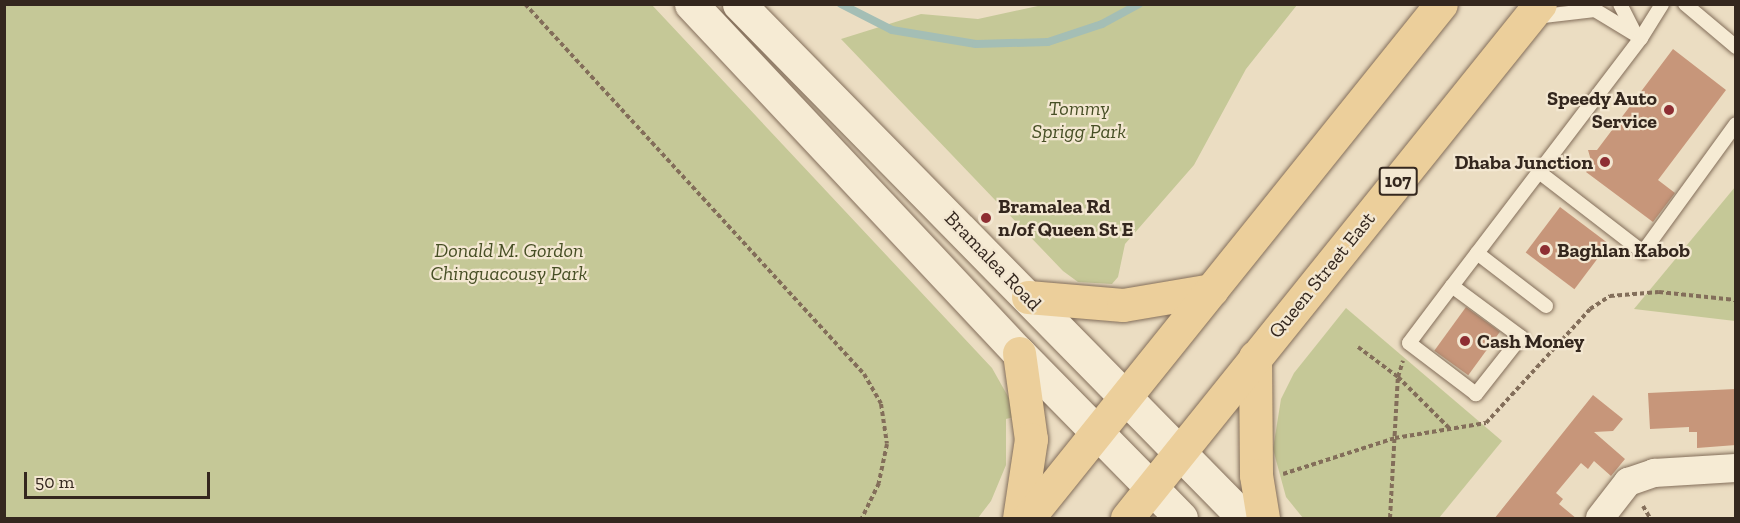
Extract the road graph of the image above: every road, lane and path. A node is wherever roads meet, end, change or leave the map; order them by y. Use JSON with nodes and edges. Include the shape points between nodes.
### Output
{"nodes":[{"id":1,"x":525,"y":4,"type":"edge"},
{"id":2,"x":691,"y":4,"type":"edge"},
{"id":3,"x":740,"y":4,"type":"edge"},
{"id":4,"x":1441,"y":4,"type":"edge"},
{"id":5,"x":1620,"y":4,"type":"edge"},
{"id":6,"x":1662,"y":4,"type":"edge"},
{"id":7,"x":1685,"y":4,"type":"edge"},
{"id":8,"x":1535,"y":11,"type":"edge"},
{"id":9,"x":1638,"y":35,"type":"junction"},
{"id":10,"x":1736,"y":46,"type":"edge"},
{"id":11,"x":1736,"y":124,"type":"edge"},
{"id":12,"x":1539,"y":172,"type":"junction"},
{"id":13,"x":1477,"y":253,"type":"junction"},
{"id":14,"x":1452,"y":286,"type":"junction"},
{"id":15,"x":1212,"y":290,"type":"junction"},
{"id":16,"x":1028,"y":297,"type":"junction"},
{"id":17,"x":1546,"y":306,"type":"dead end"},
{"id":18,"x":1409,"y":343,"type":"junction"},
{"id":19,"x":1358,"y":347,"type":"dead end"},
{"id":20,"x":1019,"y":353,"type":"junction"},
{"id":21,"x":1255,"y":357,"type":"junction"},
{"id":22,"x":1398,"y":377,"type":"junction"},
{"id":23,"x":1126,"y":397,"type":"junction"},
{"id":24,"x":1450,"y":430,"type":"dead end"},
{"id":25,"x":1097,"y":433,"type":"junction"},
{"id":26,"x":1180,"y":452,"type":"junction"},
{"id":27,"x":1736,"y":468,"type":"edge"},
{"id":28,"x":1151,"y":488,"type":"junction"},
{"id":29,"x":862,"y":519,"type":"edge"},
{"id":30,"x":1019,"y":519,"type":"edge"},
{"id":31,"x":1028,"y":519,"type":"edge"},
{"id":32,"x":1127,"y":519,"type":"edge"},
{"id":33,"x":1181,"y":519,"type":"edge"},
{"id":34,"x":1244,"y":519,"type":"edge"},
{"id":35,"x":1263,"y":519,"type":"edge"},
{"id":36,"x":1390,"y":519,"type":"edge"},
{"id":37,"x":1600,"y":519,"type":"edge"}],
"edges":[{"from":1,"to":29,"type":"path","via":[[864,374],[881,404],[887,444],[879,483]]},
{"from":2,"to":20,"type":"main road"},
{"from":3,"to":16,"type":"main road","name":"Bramalea Road"},
{"from":4,"to":15,"type":"main road"},
{"from":5,"to":9,"type":"lane"},
{"from":6,"to":9,"type":"lane"},
{"from":7,"to":10,"type":"lane"},
{"from":8,"to":9,"type":"lane","via":[[1595,10]]},
{"from":8,"to":21,"type":"main road","name":"Queen Street East","number":"107"},
{"from":9,"to":12,"type":"lane"},
{"from":11,"to":12,"type":"lane","via":[[1643,252]]},
{"from":12,"to":13,"type":"lane"},
{"from":13,"to":14,"type":"lane"},
{"from":13,"to":17,"type":"lane"},
{"from":14,"to":18,"type":"lane"},
{"from":14,"to":18,"type":"lane","via":[[1521,337],[1476,394]]},
{"from":15,"to":16,"type":"main road","via":[[1123,305]]},
{"from":15,"to":23,"type":"main road"},
{"from":16,"to":23,"type":"main road","name":"Bramalea Road"},
{"from":18,"to":22,"type":"path"},
{"from":19,"to":22,"type":"path"},
{"from":20,"to":25,"type":"main road"},
{"from":20,"to":30,"type":"main road","via":[[1031,439]]},
{"from":21,"to":26,"type":"main road","name":"Queen Street East","number":"107"},
{"from":21,"to":35,"type":"main road","via":[[1256,475]]},
{"from":22,"to":24,"type":"path"},
{"from":22,"to":36,"type":"path"},
{"from":23,"to":25,"type":"main road"},
{"from":23,"to":26,"type":"main road","name":"Bramalea Road"},
{"from":25,"to":28,"type":"main road"},
{"from":25,"to":31,"type":"main road"},
{"from":26,"to":28,"type":"main road","name":"Queen Street East","number":"107"},
{"from":26,"to":34,"type":"main road","name":"Bramalea Road"},
{"from":27,"to":37,"type":"street","via":[[1654,473],[1628,482]]},
{"from":28,"to":32,"type":"main road","name":"Queen Street East","number":"107"},
{"from":28,"to":33,"type":"main road"}]}
